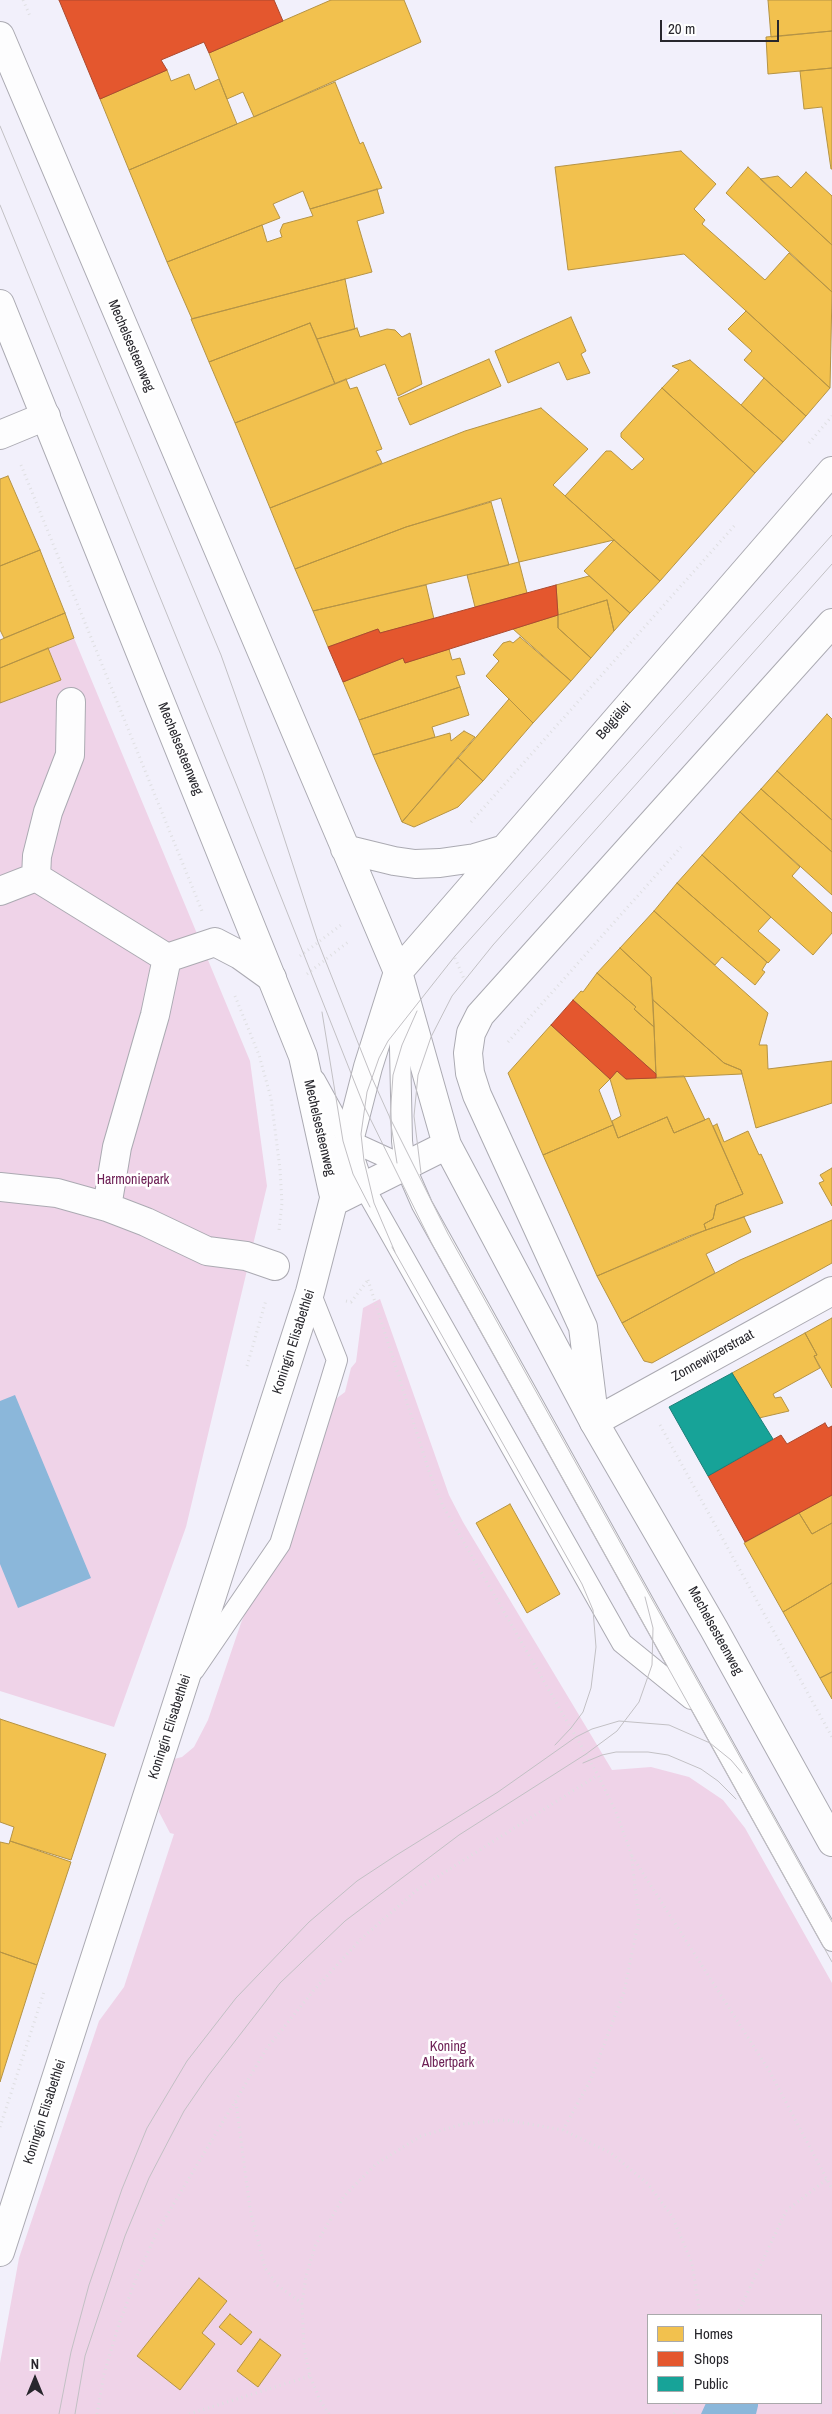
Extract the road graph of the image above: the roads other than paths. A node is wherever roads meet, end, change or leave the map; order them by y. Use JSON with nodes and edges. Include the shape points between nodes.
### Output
{"nodes":[{"id":1,"x":0,"y":36,"type":"edge"},
{"id":2,"x":0,"y":304,"type":"edge"},
{"id":3,"x":46,"y":416,"type":"junction"},
{"id":4,"x":4,"y":433,"type":"edge"},
{"id":5,"x":832,"y":471,"type":"edge"},
{"id":6,"x":832,"y":623,"type":"edge"},
{"id":7,"x":71,"y":702,"type":"dead end"},
{"id":8,"x":345,"y":849,"type":"junction"},
{"id":9,"x":502,"y":850,"type":"junction"},
{"id":10,"x":36,"y":877,"type":"junction"},
{"id":11,"x":0,"y":890,"type":"edge"},
{"id":12,"x":167,"y":958,"type":"junction"},
{"id":13,"x":398,"y":972,"type":"junction"},
{"id":14,"x":276,"y":987,"type":"junction"},
{"id":15,"x":303,"y":1056,"type":"junction"},
{"id":16,"x":348,"y":1140,"type":"junction"},
{"id":17,"x":447,"y":1146,"type":"junction"},
{"id":18,"x":406,"y":1166,"type":"junction"},
{"id":19,"x":0,"y":1187,"type":"edge"},
{"id":20,"x":364,"y":1187,"type":"junction"},
{"id":21,"x":336,"y":1201,"type":"junction"},
{"id":22,"x":107,"y":1206,"type":"junction"},
{"id":23,"x":275,"y":1266,"type":"road end"},
{"id":24,"x":832,"y":1290,"type":"edge"},
{"id":25,"x":310,"y":1292,"type":"junction"},
{"id":26,"x":594,"y":1422,"type":"junction"},
{"id":27,"x":183,"y":1686,"type":"junction"},
{"id":28,"x":701,"y":1707,"type":"junction"},
{"id":29,"x":832,"y":1842,"type":"edge"},
{"id":30,"x":832,"y":1941,"type":"edge"},
{"id":31,"x":0,"y":2252,"type":"edge"}],
"edges":[{"from":1,"to":8,"type":"main road","name":"Mechelsesteenweg"},
{"from":2,"to":3,"type":"main road","name":"Mechelsesteenweg"},
{"from":3,"to":4,"type":"main road"},
{"from":3,"to":14,"type":"main road","name":"Mechelsesteenweg"},
{"from":5,"to":9,"type":"main road","name":"Belgiëlei"},
{"from":6,"to":26,"type":"main road","name":"Mechelsesteenweg","via":[[476,1024],[468,1053],[470,1073],[477,1095],[583,1327]]},
{"from":7,"to":10,"type":"main road","via":[[70,755],[48,812],[37,856]]},
{"from":8,"to":9,"type":"main road","via":[[415,864],[440,864]]},
{"from":8,"to":13,"type":"main road","name":"Mechelsesteenweg"},
{"from":9,"to":13,"type":"main road","name":"Belgiëlei"},
{"from":10,"to":11,"type":"main road"},
{"from":10,"to":12,"type":"main road"},
{"from":12,"to":14,"type":"main road","via":[[215,942],[240,955]]},
{"from":12,"to":22,"type":"main road","via":[[155,1015],[117,1148]]},
{"from":13,"to":16,"type":"main road","name":"Koningin Elisabethlei"},
{"from":13,"to":17,"type":"main road","name":"Mechelsesteenweg"},
{"from":13,"to":18,"type":"lane","via":[[402,1141]]},
{"from":14,"to":15,"type":"main road","name":"Mechelsesteenweg"},
{"from":15,"to":16,"type":"lane"},
{"from":15,"to":21,"type":"main road","name":"Mechelsesteenweg"},
{"from":16,"to":18,"type":"lane"},
{"from":16,"to":20,"type":"lane"},
{"from":16,"to":21,"type":"main road","name":"Koningin Elisabethlei"},
{"from":17,"to":18,"type":"main road"},
{"from":17,"to":26,"type":"main road","name":"Mechelsesteenweg"},
{"from":18,"to":20,"type":"main road"},
{"from":18,"to":28,"type":"lane","via":[[439,1238]]},
{"from":19,"to":22,"type":"main road","via":[[57,1193]]},
{"from":20,"to":21,"type":"main road"},
{"from":20,"to":28,"type":"lane","via":[[622,1643]]},
{"from":21,"to":25,"type":"main road","name":"Koningin Elisabethlei"},
{"from":22,"to":23,"type":"main road","via":[[207,1251],[246,1256]]},
{"from":24,"to":26,"type":"main road","name":"Zonnewijzerstraat"},
{"from":25,"to":27,"type":"main road","name":"Koningin Elisabethlei"},
{"from":25,"to":27,"type":"lane","via":[[337,1360],[280,1544]]},
{"from":26,"to":29,"type":"main road","name":"Mechelsesteenweg"},
{"from":27,"to":31,"type":"main road","name":"Koningin Elisabethlei"},
{"from":28,"to":30,"type":"lane"}]}
